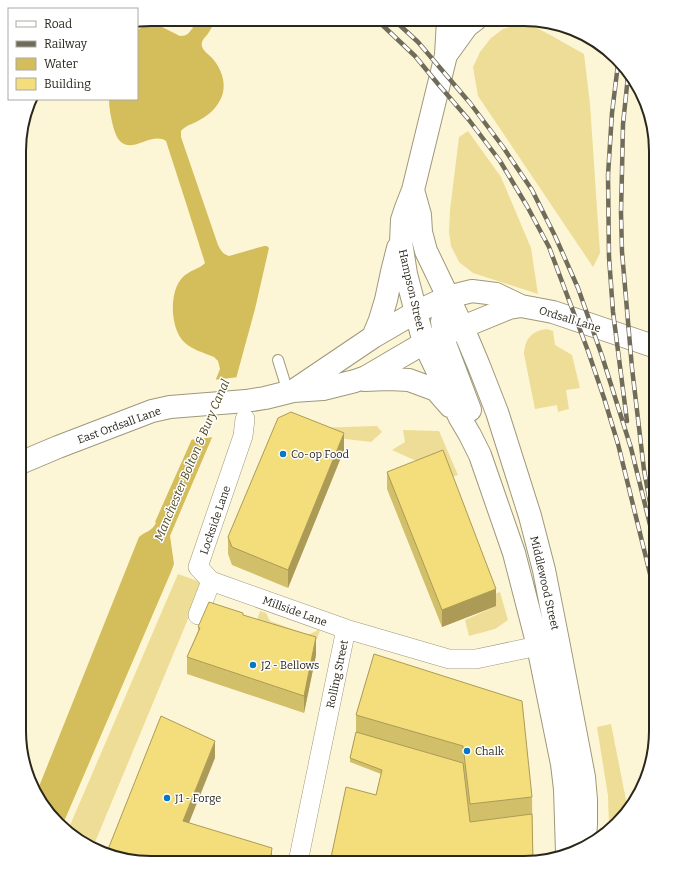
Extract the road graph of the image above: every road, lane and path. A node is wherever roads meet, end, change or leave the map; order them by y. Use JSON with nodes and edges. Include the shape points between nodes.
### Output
{"nodes":[{"id":1,"x":448,"y":26,"type":"edge"},
{"id":2,"x":467,"y":26,"type":"edge"},
{"id":3,"x":446,"y":55,"type":"junction"},
{"id":4,"x":413,"y":190,"type":"junction"},
{"id":5,"x":401,"y":234,"type":"junction"},
{"id":6,"x":448,"y":297,"type":"junction"},
{"id":7,"x":521,"y":306,"type":"junction"},
{"id":8,"x":416,"y":312,"type":"junction"},
{"id":9,"x":493,"y":315,"type":"junction"},
{"id":10,"x":443,"y":336,"type":"junction"},
{"id":11,"x":373,"y":337,"type":"junction"},
{"id":12,"x":649,"y":345,"type":"edge"},
{"id":13,"x":278,"y":360,"type":"dead end"},
{"id":14,"x":477,"y":362,"type":"junction"},
{"id":15,"x":355,"y":381,"type":"junction"},
{"id":16,"x":291,"y":392,"type":"junction"},
{"id":17,"x":240,"y":410,"type":"junction"},
{"id":18,"x":460,"y":418,"type":"junction"},
{"id":19,"x":480,"y":455,"type":"junction"},
{"id":20,"x":26,"y":460,"type":"edge"},
{"id":21,"x":211,"y":581,"type":"junction"},
{"id":22,"x":198,"y":615,"type":"dead end"},
{"id":23,"x":346,"y":629,"type":"junction"},
{"id":24,"x":548,"y":644,"type":"junction"},
{"id":25,"x":585,"y":840,"type":"edge"},
{"id":26,"x":567,"y":848,"type":"edge"},
{"id":27,"x":299,"y":856,"type":"edge"}],
"edges":[{"from":1,"to":3,"type":"main road","name":"Hampson Street"},
{"from":2,"to":3,"type":"main road","name":"Hampson Street"},
{"from":3,"to":4,"type":"main road","name":"Hampson Street"},
{"from":4,"to":5,"type":"main road","name":"Hampson Street","via":[[402,220]]},
{"from":4,"to":6,"type":"main road","name":"Hampson Street","via":[[426,251]]},
{"from":5,"to":8,"type":"main road","name":"Hampson Street","via":[[406,274]]},
{"from":5,"to":11,"type":"main road","via":[[386,300]]},
{"from":6,"to":7,"type":"main road","name":"East Ordsall Lane","via":[[472,291],[496,294]]},
{"from":6,"to":8,"type":"main road","name":"East Ordsall Lane"},
{"from":6,"to":10,"type":"main road","name":"Hampson Street"},
{"from":7,"to":9,"type":"main road","name":"Ordsall Lane"},
{"from":7,"to":12,"type":"main road","name":"Ordsall Lane","via":[[554,312]]},
{"from":8,"to":10,"type":"main road","name":"Hampson Street"},
{"from":8,"to":11,"type":"main road","name":"East Ordsall Lane"},
{"from":9,"to":10,"type":"main road","name":"Ordsall Lane"},
{"from":9,"to":14,"type":"main road","via":[[484,330]]},
{"from":10,"to":14,"type":"main road","name":"Middlewood Street"},
{"from":10,"to":15,"type":"main road","name":"East Ordsall Lane"},
{"from":10,"to":18,"type":"main road","name":"Middlewood Street"},
{"from":10,"to":19,"type":"main road","via":[[478,430]]},
{"from":11,"to":16,"type":"main road","name":"East Ordsall Lane"},
{"from":13,"to":16,"type":"lane"},
{"from":14,"to":24,"type":"main road","name":"Middlewood Street","via":[[497,412],[544,570]]},
{"from":15,"to":16,"type":"main road","name":"East Ordsall Lane","via":[[323,389]]},
{"from":15,"to":18,"type":"main road","via":[[408,380],[436,390]]},
{"from":16,"to":17,"type":"main road","name":"East Ordsall Lane","via":[[246,401]]},
{"from":17,"to":20,"type":"main road","name":"East Ordsall Lane","via":[[170,407],[152,411]]},
{"from":17,"to":21,"type":"street","name":"Lockside Lane","via":[[243,436],[198,567]]},
{"from":18,"to":19,"type":"main road","name":"Middlewood Street"},
{"from":19,"to":24,"type":"main road","name":"Middlewood Street"},
{"from":21,"to":22,"type":"street"},
{"from":21,"to":23,"type":"street","name":"Millside Lane"},
{"from":23,"to":24,"type":"street","name":"Rolling Street","via":[[449,660],[476,659]]},
{"from":23,"to":27,"type":"street","name":"Rolling Street"},
{"from":24,"to":25,"type":"main road","name":"Middlewood Street","via":[[584,777]]},
{"from":24,"to":26,"type":"main road","name":"Middlewood Street","via":[[557,739],[565,789]]}]}
